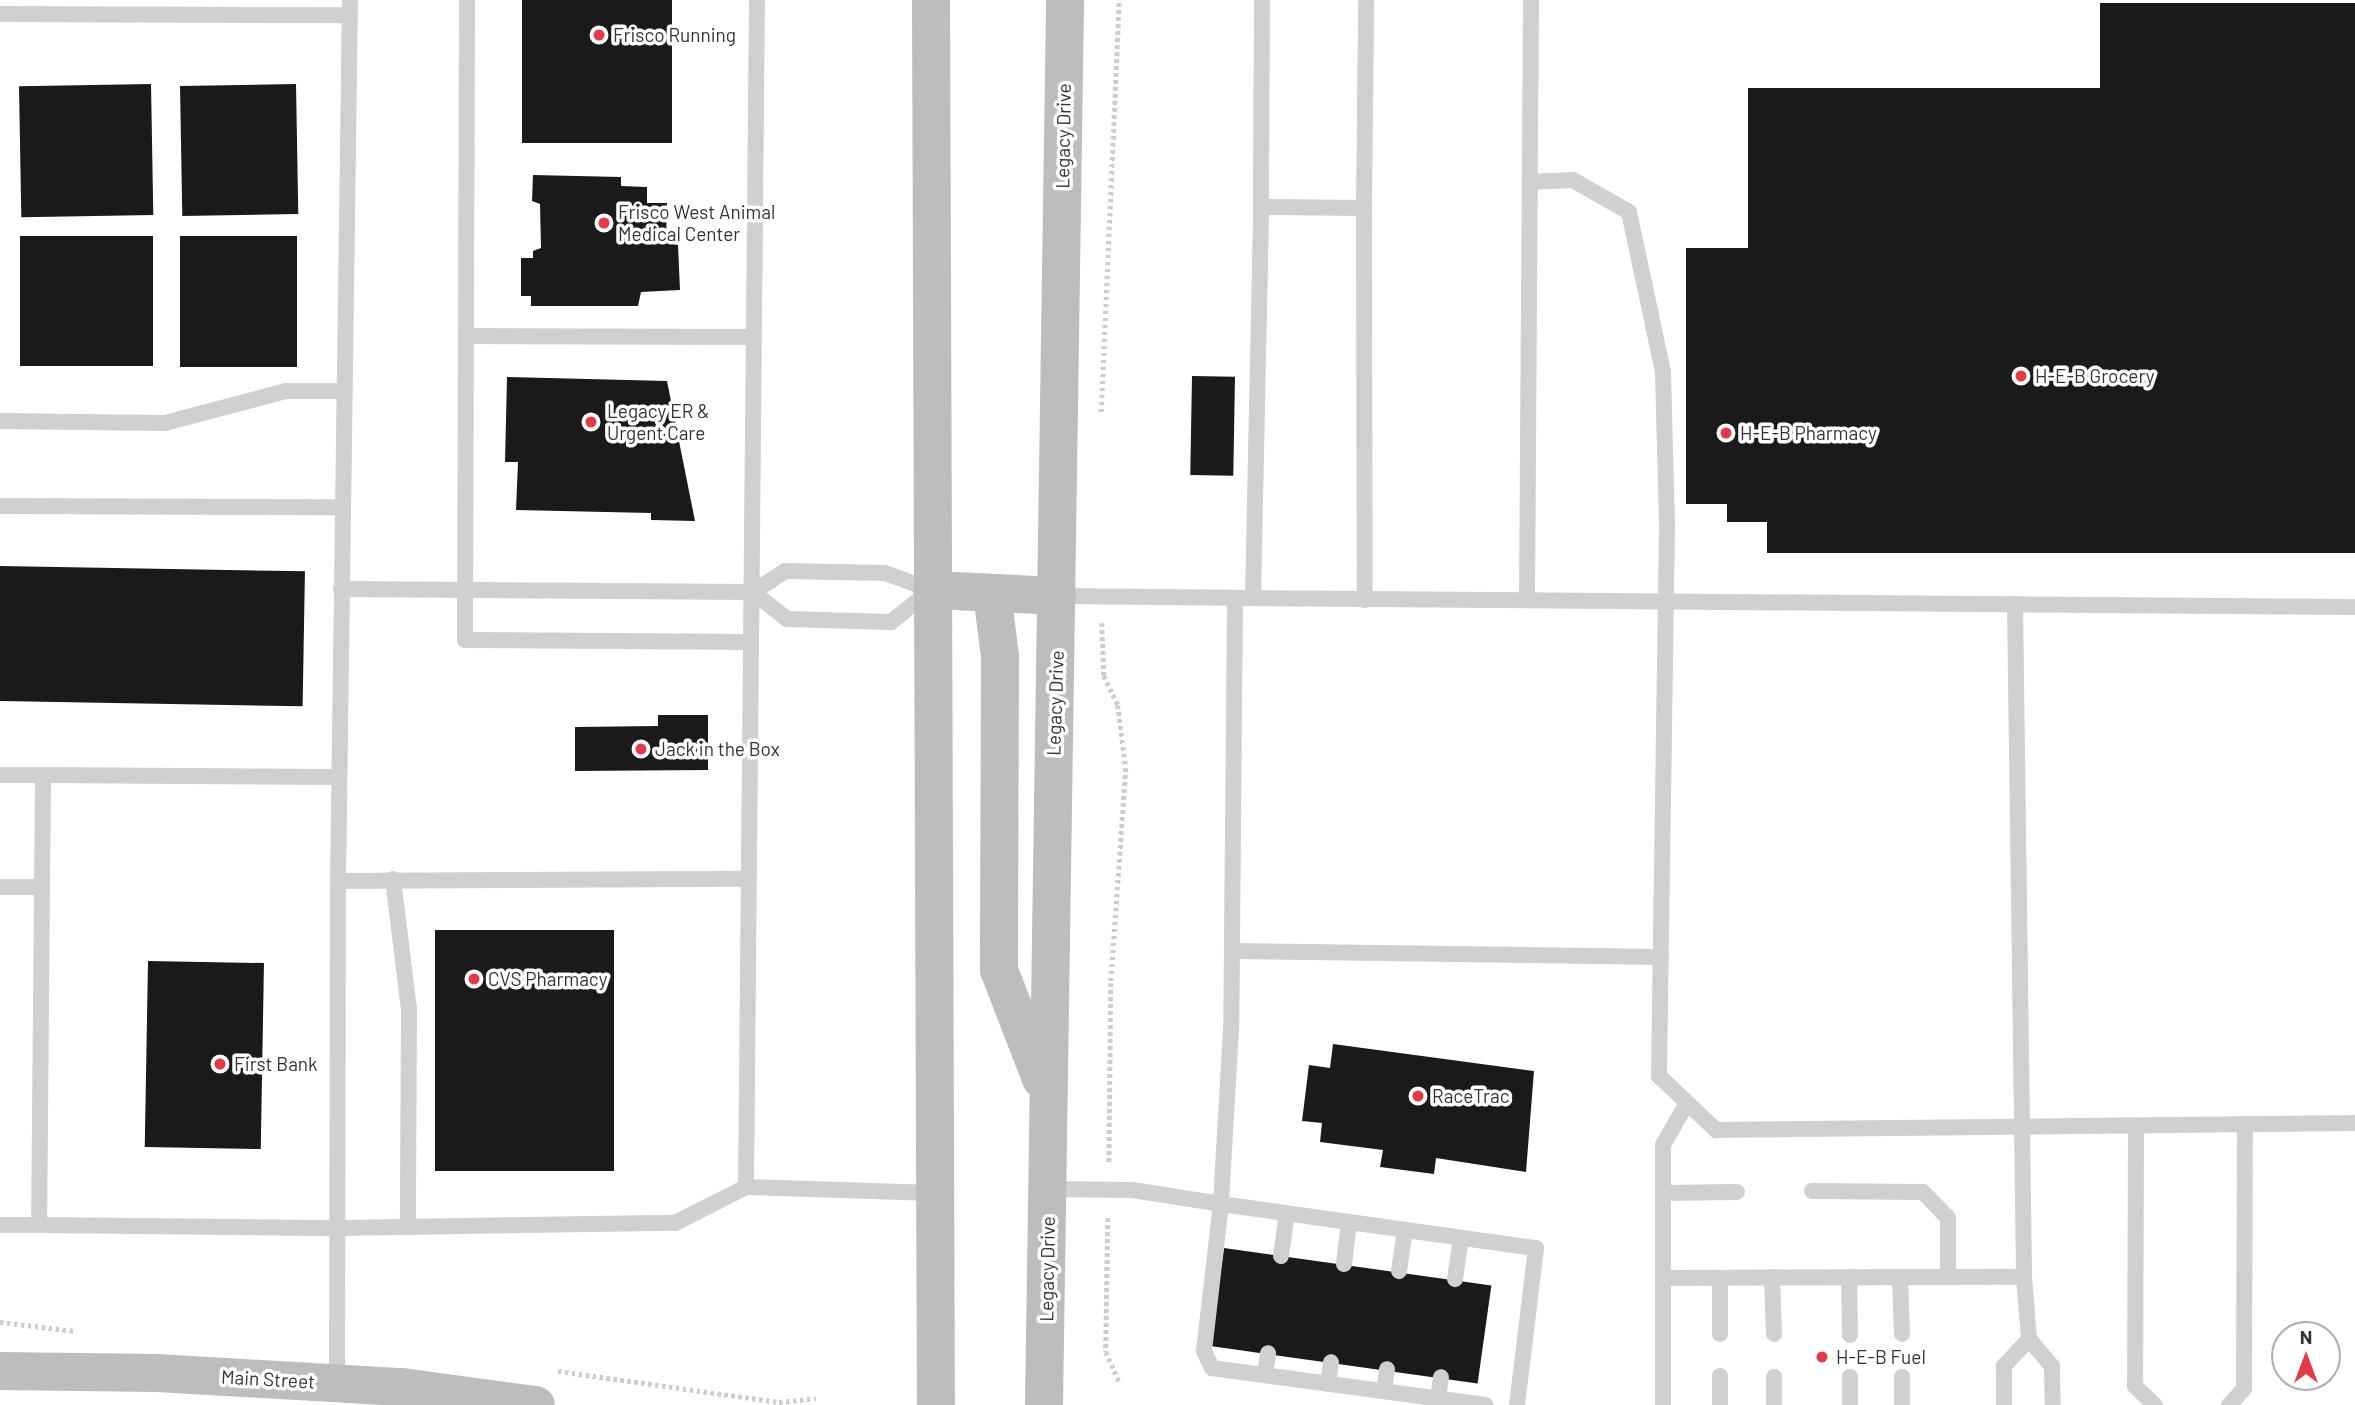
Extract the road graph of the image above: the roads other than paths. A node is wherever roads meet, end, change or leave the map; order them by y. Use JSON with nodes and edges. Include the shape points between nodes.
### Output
{"nodes":[{"id":1,"x":467,"y":0,"type":"edge"},
{"id":2,"x":757,"y":0,"type":"edge"},
{"id":3,"x":931,"y":0,"type":"edge"},
{"id":4,"x":1065,"y":0,"type":"edge"},
{"id":5,"x":1262,"y":0,"type":"edge"},
{"id":6,"x":1366,"y":0,"type":"edge"},
{"id":7,"x":1531,"y":0,"type":"edge"},
{"id":8,"x":350,"y":7,"type":"edge"},
{"id":9,"x":0,"y":13,"type":"edge"},
{"id":10,"x":1530,"y":182,"type":"junction"},
{"id":11,"x":1261,"y":207,"type":"junction"},
{"id":12,"x":1364,"y":208,"type":"junction"},
{"id":13,"x":466,"y":336,"type":"junction"},
{"id":14,"x":754,"y":337,"type":"junction"},
{"id":15,"x":344,"y":391,"type":"junction"},
{"id":16,"x":0,"y":421,"type":"edge"},
{"id":17,"x":0,"y":506,"type":"edge"},
{"id":18,"x":342,"y":507,"type":"junction"},
{"id":19,"x":466,"y":587,"type":"junction"},
{"id":20,"x":341,"y":589,"type":"junction"},
{"id":21,"x":932,"y":590,"type":"junction"},
{"id":22,"x":753,"y":593,"type":"junction"},
{"id":23,"x":992,"y":593,"type":"junction"},
{"id":24,"x":1058,"y":596,"type":"junction"},
{"id":25,"x":1235,"y":598,"type":"junction"},
{"id":26,"x":1254,"y":598,"type":"junction"},
{"id":27,"x":1365,"y":600,"type":"junction"},
{"id":28,"x":1527,"y":600,"type":"junction"},
{"id":29,"x":1664,"y":601,"type":"junction"},
{"id":30,"x":2015,"y":604,"type":"junction"},
{"id":31,"x":2355,"y":607,"type":"edge"},
{"id":32,"x":751,"y":642,"type":"junction"},
{"id":33,"x":0,"y":775,"type":"edge"},
{"id":34,"x":43,"y":775,"type":"junction"},
{"id":35,"x":339,"y":778,"type":"junction"},
{"id":36,"x":393,"y":879,"type":"junction"},
{"id":37,"x":748,"y":879,"type":"junction"},
{"id":38,"x":338,"y":881,"type":"junction"},
{"id":39,"x":0,"y":887,"type":"edge"},
{"id":40,"x":41,"y":887,"type":"junction"},
{"id":41,"x":1232,"y":951,"type":"junction"},
{"id":42,"x":1661,"y":957,"type":"junction"},
{"id":43,"x":1687,"y":1103,"type":"junction"},
{"id":44,"x":1051,"y":1104,"type":"junction"},
{"id":45,"x":2355,"y":1123,"type":"edge"},
{"id":46,"x":2245,"y":1124,"type":"junction"},
{"id":47,"x":2019,"y":1126,"type":"junction"},
{"id":48,"x":2136,"y":1126,"type":"junction"},
{"id":49,"x":746,"y":1187,"type":"junction"},
{"id":50,"x":1049,"y":1189,"type":"junction"},
{"id":51,"x":1812,"y":1191,"type":"dead end"},
{"id":52,"x":1737,"y":1192,"type":"dead end"},
{"id":53,"x":934,"y":1193,"type":"junction"},
{"id":54,"x":1663,"y":1194,"type":"junction"},
{"id":55,"x":1221,"y":1204,"type":"junction"},
{"id":56,"x":1287,"y":1213,"type":"junction"},
{"id":57,"x":1349,"y":1222,"type":"junction"},
{"id":58,"x":0,"y":1225,"type":"edge"},
{"id":59,"x":39,"y":1225,"type":"junction"},
{"id":60,"x":408,"y":1227,"type":"junction"},
{"id":61,"x":338,"y":1228,"type":"junction"},
{"id":62,"x":1405,"y":1230,"type":"junction"},
{"id":63,"x":1461,"y":1238,"type":"junction"},
{"id":64,"x":1282,"y":1256,"type":"dead end"},
{"id":65,"x":1344,"y":1264,"type":"dead end"},
{"id":66,"x":1399,"y":1271,"type":"dead end"},
{"id":67,"x":1772,"y":1277,"type":"junction"},
{"id":68,"x":1849,"y":1277,"type":"junction"},
{"id":69,"x":1900,"y":1277,"type":"junction"},
{"id":70,"x":1948,"y":1277,"type":"junction"},
{"id":71,"x":2024,"y":1277,"type":"junction"},
{"id":72,"x":1663,"y":1278,"type":"junction"},
{"id":73,"x":1720,"y":1278,"type":"junction"},
{"id":74,"x":1455,"y":1279,"type":"dead end"},
{"id":75,"x":1720,"y":1334,"type":"dead end"},
{"id":76,"x":1774,"y":1334,"type":"dead end"},
{"id":77,"x":1902,"y":1334,"type":"dead end"},
{"id":78,"x":1850,"y":1335,"type":"dead end"},
{"id":79,"x":2029,"y":1339,"type":"junction"},
{"id":80,"x":1268,"y":1353,"type":"dead end"},
{"id":81,"x":1331,"y":1362,"type":"dead end"},
{"id":82,"x":1387,"y":1369,"type":"dead end"},
{"id":83,"x":0,"y":1371,"type":"edge"},
{"id":84,"x":1265,"y":1375,"type":"junction"},
{"id":85,"x":1720,"y":1376,"type":"dead end"},
{"id":86,"x":1441,"y":1377,"type":"dead end"},
{"id":87,"x":1774,"y":1377,"type":"dead end"},
{"id":88,"x":1850,"y":1377,"type":"dead end"},
{"id":89,"x":1902,"y":1377,"type":"dead end"},
{"id":90,"x":337,"y":1384,"type":"junction"},
{"id":91,"x":1328,"y":1384,"type":"junction"},
{"id":92,"x":1384,"y":1391,"type":"junction"},
{"id":93,"x":1438,"y":1398,"type":"junction"},
{"id":94,"x":536,"y":1405,"type":"edge"},
{"id":95,"x":936,"y":1405,"type":"edge"},
{"id":96,"x":1044,"y":1405,"type":"edge"},
{"id":97,"x":1486,"y":1405,"type":"edge"},
{"id":98,"x":1517,"y":1405,"type":"edge"},
{"id":99,"x":1663,"y":1405,"type":"edge"},
{"id":100,"x":1720,"y":1405,"type":"edge"},
{"id":101,"x":1774,"y":1405,"type":"edge"},
{"id":102,"x":1850,"y":1405,"type":"edge"},
{"id":103,"x":1902,"y":1405,"type":"edge"},
{"id":104,"x":2004,"y":1405,"type":"edge"},
{"id":105,"x":2053,"y":1405,"type":"edge"},
{"id":106,"x":2155,"y":1405,"type":"edge"},
{"id":107,"x":2229,"y":1405,"type":"edge"}],
"edges":[{"from":1,"to":13,"type":"lane"},
{"from":2,"to":14,"type":"lane"},
{"from":3,"to":21,"type":"main road"},
{"from":4,"to":24,"type":"main road","name":"Legacy Drive"},
{"from":5,"to":11,"type":"lane"},
{"from":6,"to":12,"type":"lane"},
{"from":7,"to":10,"type":"lane"},
{"from":8,"to":9,"type":"lane"},
{"from":8,"to":15,"type":"lane"},
{"from":10,"to":28,"type":"lane"},
{"from":10,"to":29,"type":"lane","via":[[1573,180],[1629,212],[1663,372]]},
{"from":11,"to":12,"type":"lane"},
{"from":11,"to":26,"type":"lane"},
{"from":12,"to":27,"type":"lane"},
{"from":13,"to":14,"type":"lane"},
{"from":13,"to":19,"type":"lane"},
{"from":14,"to":22,"type":"lane"},
{"from":15,"to":16,"type":"lane","via":[[286,391],[165,423]]},
{"from":15,"to":18,"type":"lane"},
{"from":17,"to":18,"type":"lane"},
{"from":18,"to":20,"type":"lane"},
{"from":19,"to":20,"type":"lane"},
{"from":19,"to":22,"type":"lane"},
{"from":19,"to":32,"type":"lane","via":[[465,640]]},
{"from":20,"to":35,"type":"lane"},
{"from":21,"to":22,"type":"lane","via":[[885,573],[785,571]]},
{"from":21,"to":22,"type":"lane","via":[[891,622],[787,619]]},
{"from":21,"to":23,"type":"main road"},
{"from":21,"to":53,"type":"main road"},
{"from":22,"to":32,"type":"lane"},
{"from":23,"to":24,"type":"main road"},
{"from":23,"to":44,"type":"main road","via":[[1000,656],[999,970]]},
{"from":24,"to":25,"type":"lane"},
{"from":24,"to":44,"type":"main road","name":"Legacy Drive","via":[[1049,925]]},
{"from":25,"to":26,"type":"lane"},
{"from":25,"to":41,"type":"lane"},
{"from":26,"to":27,"type":"lane"},
{"from":27,"to":28,"type":"lane"},
{"from":28,"to":29,"type":"lane"},
{"from":29,"to":30,"type":"lane"},
{"from":29,"to":42,"type":"lane"},
{"from":30,"to":31,"type":"lane"},
{"from":30,"to":47,"type":"lane"},
{"from":32,"to":37,"type":"lane"},
{"from":33,"to":34,"type":"lane"},
{"from":34,"to":35,"type":"lane"},
{"from":34,"to":40,"type":"lane"},
{"from":35,"to":38,"type":"lane"},
{"from":36,"to":37,"type":"lane"},
{"from":36,"to":38,"type":"lane"},
{"from":36,"to":60,"type":"lane","via":[[409,1009]]},
{"from":37,"to":49,"type":"lane"},
{"from":38,"to":61,"type":"lane"},
{"from":39,"to":40,"type":"lane"},
{"from":40,"to":59,"type":"lane"},
{"from":41,"to":42,"type":"lane"},
{"from":41,"to":55,"type":"lane"},
{"from":42,"to":43,"type":"lane","via":[[1659,1076]]},
{"from":43,"to":47,"type":"lane","via":[[1716,1130]]},
{"from":43,"to":54,"type":"lane","via":[[1663,1145]]},
{"from":44,"to":50,"type":"main road","name":"Legacy Drive"},
{"from":45,"to":46,"type":"lane"},
{"from":46,"to":48,"type":"lane"},
{"from":46,"to":107,"type":"lane","via":[[2244,1389]]},
{"from":47,"to":48,"type":"lane"},
{"from":47,"to":71,"type":"lane"},
{"from":48,"to":106,"type":"lane","via":[[2135,1386]]},
{"from":49,"to":53,"type":"lane"},
{"from":49,"to":60,"type":"lane","via":[[675,1223]]},
{"from":50,"to":55,"type":"lane","via":[[1109,1189]]},
{"from":50,"to":96,"type":"main road","name":"Legacy Drive"},
{"from":51,"to":70,"type":"lane","via":[[1923,1192],[1948,1219]]},
{"from":52,"to":54,"type":"lane"},
{"from":53,"to":95,"type":"main road"},
{"from":54,"to":72,"type":"lane"},
{"from":55,"to":56,"type":"lane"},
{"from":55,"to":84,"type":"lane","via":[[1205,1351],[1212,1368]]},
{"from":56,"to":57,"type":"lane"},
{"from":56,"to":64,"type":"lane"},
{"from":57,"to":62,"type":"lane"},
{"from":57,"to":65,"type":"lane"},
{"from":58,"to":59,"type":"lane"},
{"from":59,"to":61,"type":"lane"},
{"from":60,"to":61,"type":"lane"},
{"from":61,"to":90,"type":"lane"},
{"from":62,"to":63,"type":"lane"},
{"from":62,"to":66,"type":"lane"},
{"from":63,"to":74,"type":"lane"},
{"from":63,"to":98,"type":"lane","via":[[1536,1248]]},
{"from":67,"to":68,"type":"lane"},
{"from":67,"to":73,"type":"lane"},
{"from":67,"to":76,"type":"lane"},
{"from":68,"to":69,"type":"lane"},
{"from":68,"to":78,"type":"lane"},
{"from":69,"to":70,"type":"lane"},
{"from":69,"to":77,"type":"lane"},
{"from":70,"to":71,"type":"lane"},
{"from":71,"to":79,"type":"lane"},
{"from":72,"to":73,"type":"lane"},
{"from":72,"to":99,"type":"lane"},
{"from":73,"to":75,"type":"lane"},
{"from":79,"to":104,"type":"lane","via":[[2004,1366]]},
{"from":79,"to":105,"type":"lane","via":[[2052,1366]]},
{"from":80,"to":84,"type":"lane"},
{"from":81,"to":91,"type":"lane"},
{"from":82,"to":92,"type":"lane"},
{"from":83,"to":90,"type":"main road","name":"Main Street","via":[[157,1373]]},
{"from":84,"to":91,"type":"lane"},
{"from":85,"to":100,"type":"lane"},
{"from":86,"to":93,"type":"lane"},
{"from":87,"to":101,"type":"lane"},
{"from":88,"to":102,"type":"lane"},
{"from":89,"to":103,"type":"lane"},
{"from":90,"to":94,"type":"main road","name":"Main Street"},
{"from":91,"to":92,"type":"lane"},
{"from":92,"to":93,"type":"lane"},
{"from":93,"to":97,"type":"lane"}]}
